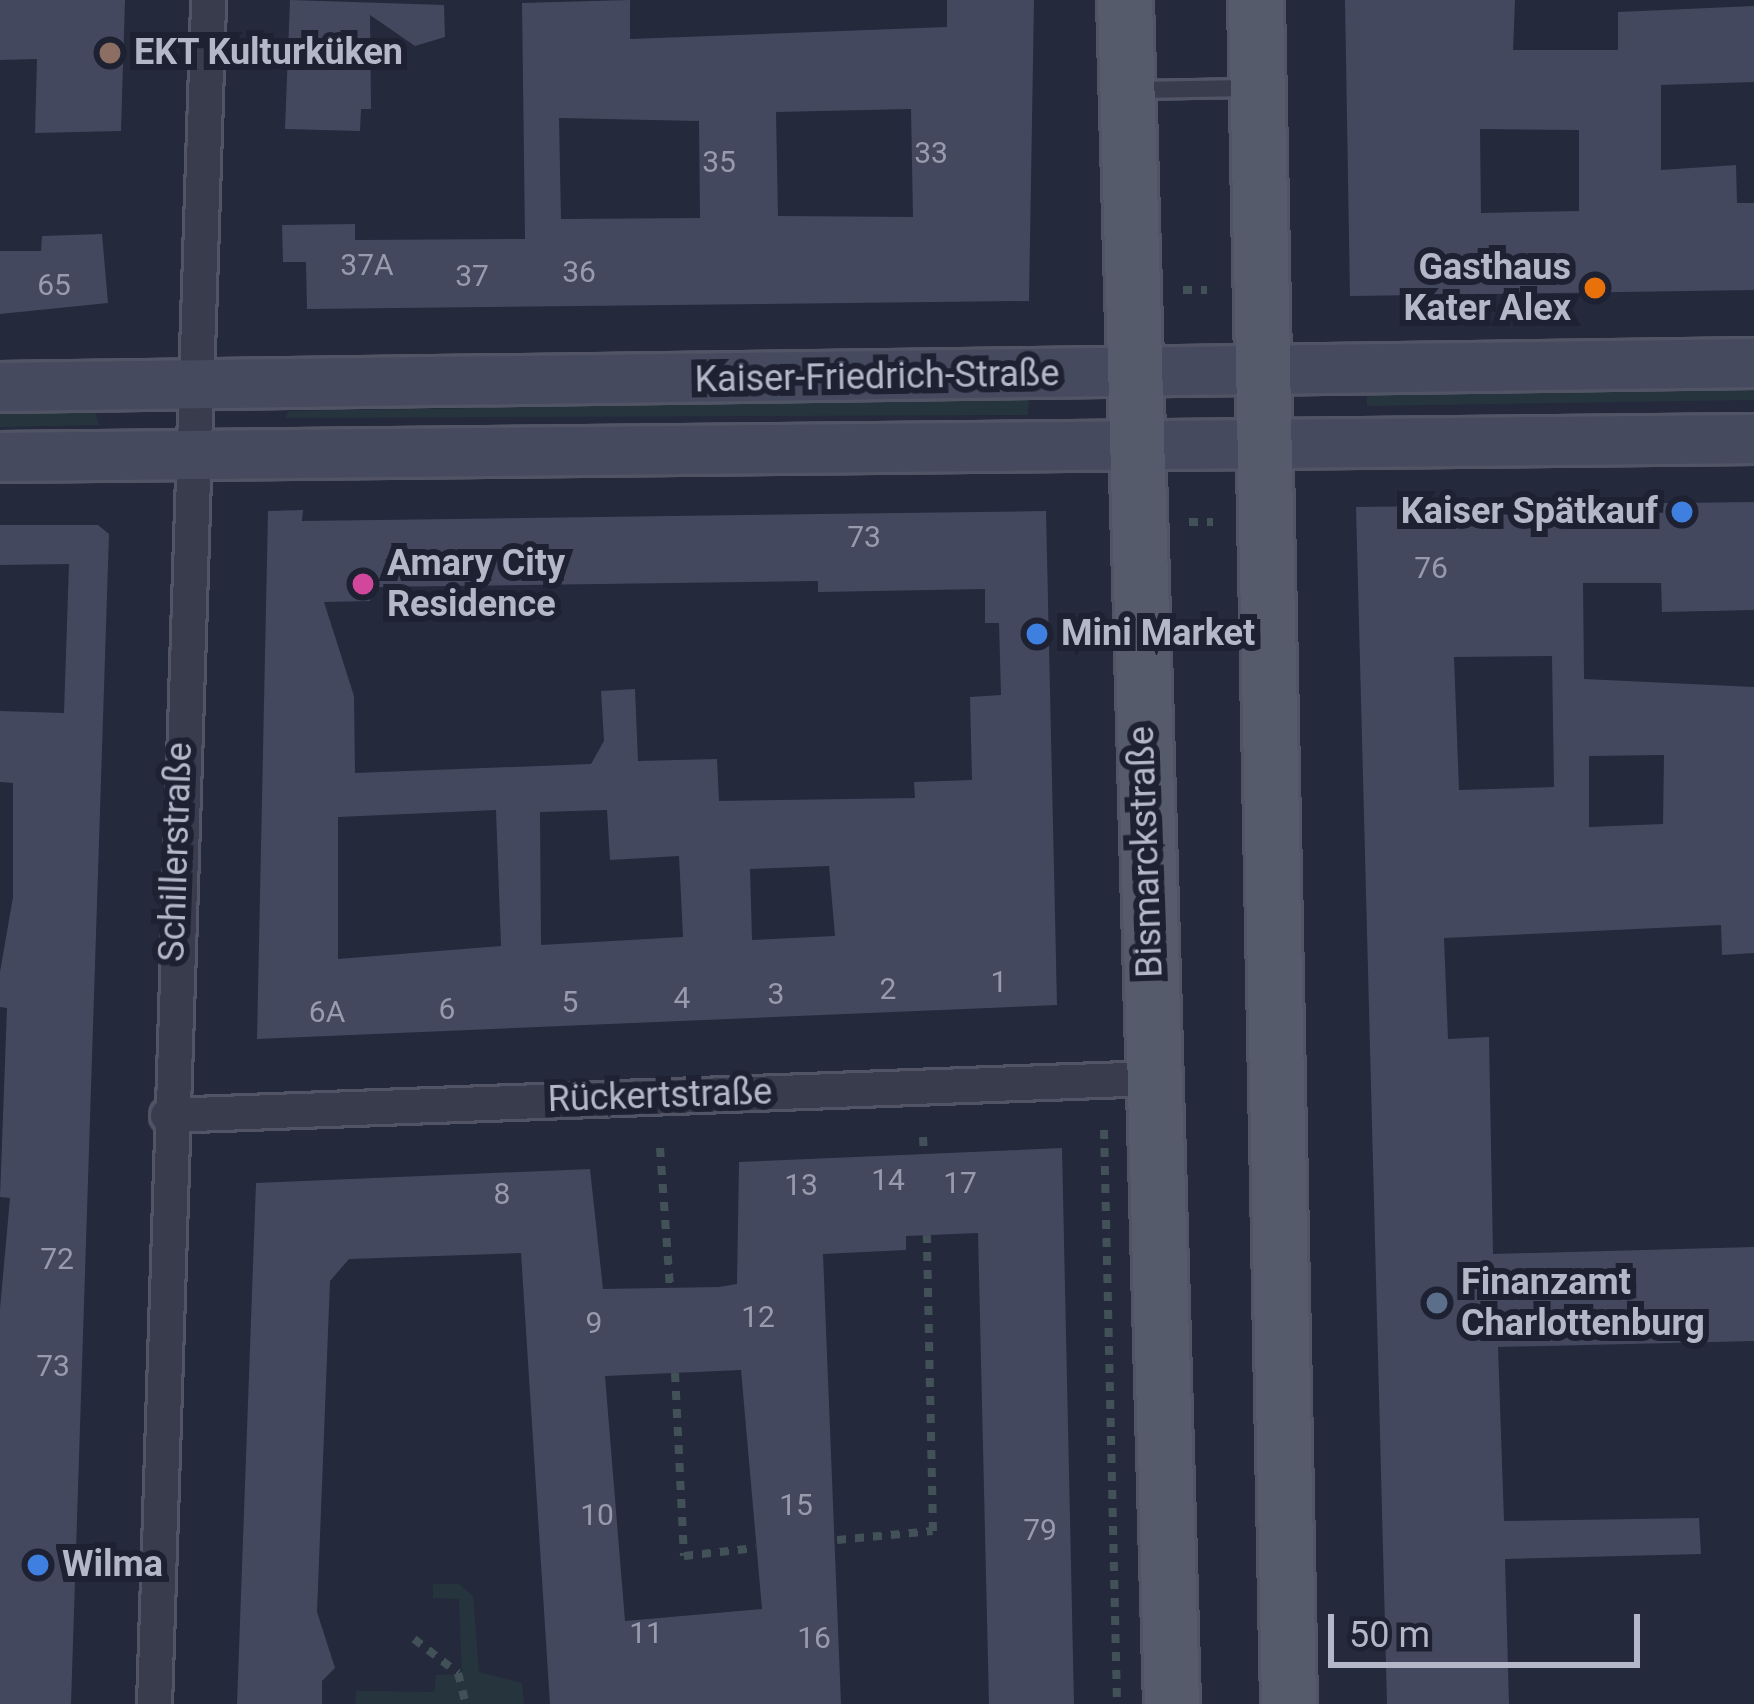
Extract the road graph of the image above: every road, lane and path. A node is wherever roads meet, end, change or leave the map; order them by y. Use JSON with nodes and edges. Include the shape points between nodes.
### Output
{"nodes":[{"id":1,"x":208,"y":0,"type":"edge"},
{"id":2,"x":1125,"y":0,"type":"edge"},
{"id":3,"x":1256,"y":0,"type":"edge"},
{"id":4,"x":1258,"y":88,"type":"junction"},
{"id":5,"x":1126,"y":90,"type":"junction"},
{"id":6,"x":1183,"y":290,"type":"dead end"},
{"id":7,"x":1208,"y":290,"type":"dead end"},
{"id":8,"x":1754,"y":363,"type":"edge"},
{"id":9,"x":1264,"y":370,"type":"junction"},
{"id":10,"x":1132,"y":373,"type":"junction"},
{"id":11,"x":192,"y":385,"type":"junction"},
{"id":12,"x":0,"y":387,"type":"edge"},
{"id":13,"x":1754,"y":439,"type":"edge"},
{"id":14,"x":1264,"y":442,"type":"junction"},
{"id":15,"x":1134,"y":443,"type":"junction"},
{"id":16,"x":190,"y":453,"type":"junction"},
{"id":17,"x":0,"y":457,"type":"edge"},
{"id":18,"x":1189,"y":522,"type":"dead end"},
{"id":19,"x":1213,"y":522,"type":"dead end"},
{"id":20,"x":1153,"y":1078,"type":"junction"},
{"id":21,"x":167,"y":1115,"type":"junction"},
{"id":22,"x":923,"y":1137,"type":"dead end"},
{"id":23,"x":1105,"y":1147,"type":"dead end"},
{"id":24,"x":660,"y":1148,"type":"dead end"},
{"id":25,"x":924,"y":1154,"type":"dead end"},
{"id":26,"x":927,"y":1235,"type":"dead end"},
{"id":27,"x":670,"y":1289,"type":"dead end"},
{"id":28,"x":675,"y":1373,"type":"dead end"},
{"id":29,"x":837,"y":1540,"type":"dead end"},
{"id":30,"x":756,"y":1548,"type":"dead end"},
{"id":31,"x":415,"y":1639,"type":"dead end"},
{"id":32,"x":154,"y":1704,"type":"edge"},
{"id":33,"x":466,"y":1704,"type":"edge"},
{"id":34,"x":1117,"y":1704,"type":"edge"},
{"id":35,"x":1172,"y":1704,"type":"edge"},
{"id":36,"x":1289,"y":1704,"type":"edge"}],
"edges":[{"from":1,"to":11,"type":"street","name":"Schillerstraße"},
{"from":2,"to":5,"type":"main road","name":"Bismarckstraße"},
{"from":3,"to":4,"type":"main road"},
{"from":4,"to":5,"type":"lane"},
{"from":4,"to":9,"type":"main road"},
{"from":5,"to":10,"type":"main road","name":"Bismarckstraße"},
{"from":6,"to":7,"type":"path"},
{"from":8,"to":9,"type":"main road","name":"Kaiser-Friedrich-Straße"},
{"from":9,"to":10,"type":"main road","name":"Kaiser-Friedrich-Straße"},
{"from":9,"to":14,"type":"main road"},
{"from":10,"to":11,"type":"main road","name":"Kaiser-Friedrich-Straße"},
{"from":10,"to":15,"type":"main road","name":"Bismarckstraße"},
{"from":11,"to":12,"type":"main road","name":"Kaiser-Friedrich-Straße"},
{"from":11,"to":16,"type":"street","name":"Schillerstraße"},
{"from":13,"to":14,"type":"main road","name":"Kaiser-Friedrich-Straße"},
{"from":14,"to":15,"type":"main road","name":"Kaiser-Friedrich-Straße"},
{"from":14,"to":36,"type":"main road"},
{"from":15,"to":16,"type":"main road","name":"Kaiser-Friedrich-Straße"},
{"from":15,"to":20,"type":"main road","name":"Bismarckstraße"},
{"from":16,"to":17,"type":"main road","name":"Kaiser-Friedrich-Straße"},
{"from":16,"to":21,"type":"street","name":"Schillerstraße"},
{"from":18,"to":19,"type":"path"},
{"from":20,"to":21,"type":"street","name":"Rückertstraße"},
{"from":20,"to":35,"type":"main road","name":"Bismarckstraße"},
{"from":21,"to":32,"type":"street","name":"Schillerstraße"},
{"from":22,"to":25,"type":"path"},
{"from":23,"to":34,"type":"path"},
{"from":24,"to":27,"type":"path"},
{"from":26,"to":29,"type":"path","via":[[933,1532]]},
{"from":28,"to":30,"type":"path","via":[[684,1556]]},
{"from":31,"to":33,"type":"path","via":[[458,1673]]}]}
